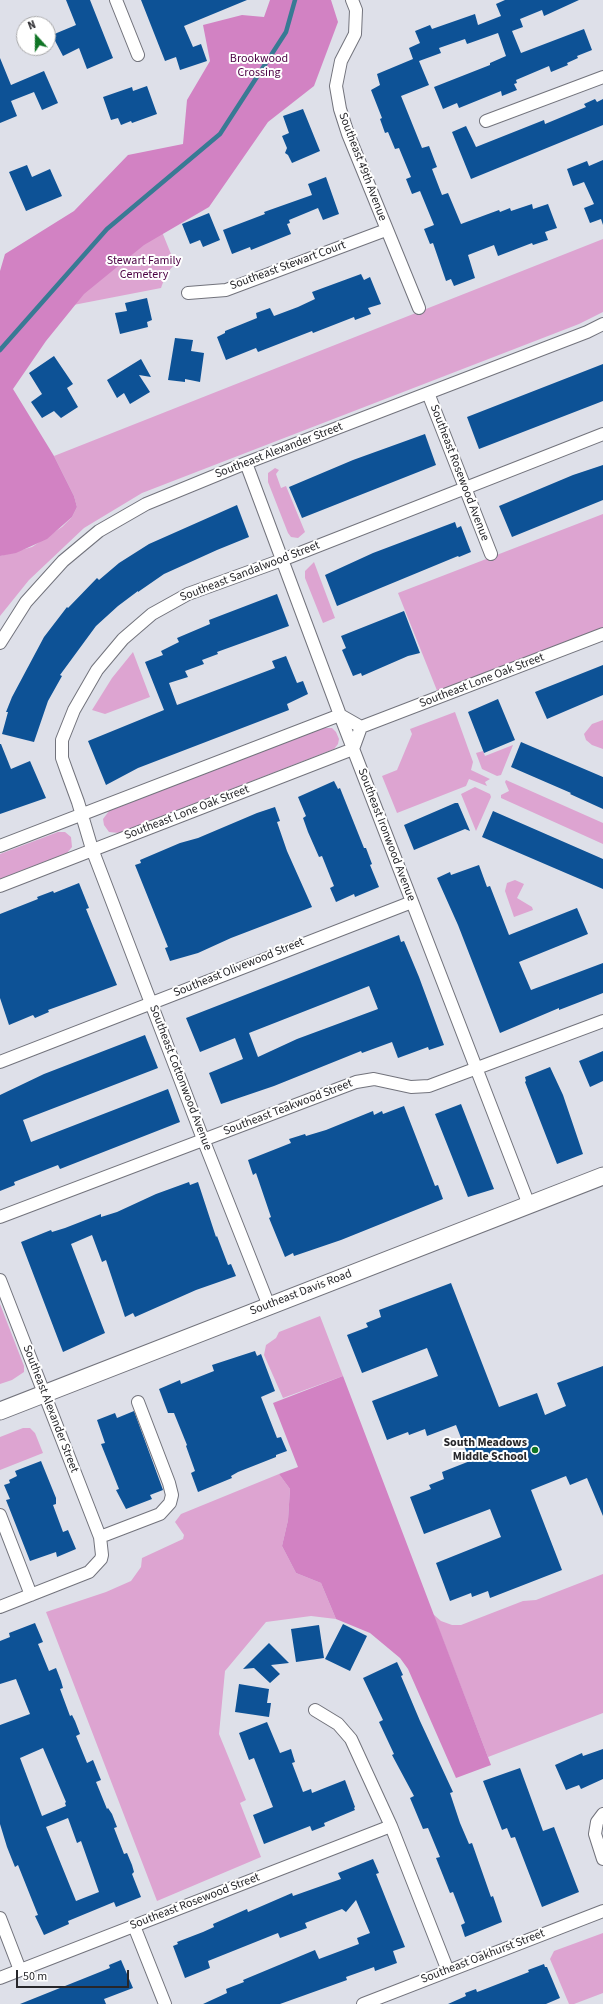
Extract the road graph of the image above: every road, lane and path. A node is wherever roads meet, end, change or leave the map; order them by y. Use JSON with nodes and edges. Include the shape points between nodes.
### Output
{"nodes":[{"id":1,"x":116,"y":0,"type":"edge"},
{"id":2,"x":352,"y":0,"type":"edge"},
{"id":3,"x":138,"y":55,"type":"dead end"},
{"id":4,"x":603,"y":77,"type":"edge"},
{"id":5,"x":486,"y":121,"type":"dead end"},
{"id":6,"x":386,"y":230,"type":"junction"},
{"id":7,"x":188,"y":293,"type":"dead end"},
{"id":8,"x":419,"y":308,"type":"dead end"},
{"id":9,"x":603,"y":324,"type":"edge"},
{"id":10,"x":428,"y":393,"type":"junction"},
{"id":11,"x":603,"y":434,"type":"edge"},
{"id":12,"x":246,"y":463,"type":"junction"},
{"id":13,"x":466,"y":489,"type":"junction"},
{"id":14,"x":491,"y":554,"type":"dead end"},
{"id":15,"x":282,"y":560,"type":"junction"},
{"id":16,"x":603,"y":634,"type":"edge"},
{"id":17,"x":0,"y":643,"type":"edge"},
{"id":18,"x":340,"y":715,"type":"junction"},
{"id":19,"x":361,"y":727,"type":"junction"},
{"id":20,"x":353,"y":749,"type":"junction"},
{"id":21,"x":82,"y":814,"type":"junction"},
{"id":22,"x":0,"y":846,"type":"edge"},
{"id":23,"x":92,"y":849,"type":"junction"},
{"id":24,"x":0,"y":886,"type":"edge"},
{"id":25,"x":412,"y":902,"type":"junction"},
{"id":26,"x":152,"y":1003,"type":"junction"},
{"id":27,"x":603,"y":1021,"type":"edge"},
{"id":28,"x":0,"y":1062,"type":"edge"},
{"id":29,"x":476,"y":1069,"type":"junction"},
{"id":30,"x":203,"y":1140,"type":"junction"},
{"id":31,"x":603,"y":1176,"type":"edge"},
{"id":32,"x":529,"y":1205,"type":"junction"},
{"id":33,"x":0,"y":1217,"type":"edge"},
{"id":34,"x":0,"y":1280,"type":"edge"},
{"id":35,"x":269,"y":1306,"type":"junction"},
{"id":36,"x":44,"y":1394,"type":"junction"},
{"id":37,"x":138,"y":1402,"type":"dead end"},
{"id":38,"x":0,"y":1411,"type":"edge"},
{"id":39,"x":0,"y":1515,"type":"edge"},
{"id":40,"x":100,"y":1537,"type":"junction"},
{"id":41,"x":31,"y":1595,"type":"junction"},
{"id":42,"x":0,"y":1607,"type":"edge"},
{"id":43,"x":315,"y":1710,"type":"dead end"},
{"id":44,"x":603,"y":1814,"type":"edge"},
{"id":45,"x":390,"y":1826,"type":"junction"},
{"id":46,"x":603,"y":1859,"type":"edge"},
{"id":47,"x":603,"y":1911,"type":"edge"},
{"id":48,"x":0,"y":1918,"type":"edge"},
{"id":49,"x":134,"y":1926,"type":"junction"},
{"id":50,"x":20,"y":1970,"type":"junction"},
{"id":51,"x":448,"y":1971,"type":"junction"},
{"id":52,"x":0,"y":1978,"type":"edge"},
{"id":53,"x":165,"y":2004,"type":"edge"},
{"id":54,"x":363,"y":2004,"type":"edge"}],
"edges":[{"from":1,"to":3,"type":"street"},
{"from":2,"to":6,"type":"street","name":"Southeast 49th Avenue","via":[[356,10],[355,34],[341,61],[336,86],[348,134]]},
{"from":4,"to":5,"type":"street"},
{"from":6,"to":7,"type":"street","name":"Southeast Stewart Court","via":[[226,290]]},
{"from":6,"to":8,"type":"street","name":"Southeast 49th Avenue"},
{"from":9,"to":10,"type":"street","name":"Southeast Alexander Street"},
{"from":10,"to":12,"type":"street","name":"Southeast Alexander Street"},
{"from":10,"to":13,"type":"street","name":"Southeast Rosewood Avenue"},
{"from":11,"to":13,"type":"street","name":"Southeast Sandalwood Street"},
{"from":12,"to":15,"type":"street","name":"Southeast Ironwood Avenue"},
{"from":12,"to":17,"type":"street","name":"Southeast Alexander Street","via":[[152,501],[99,531],[63,561],[26,602]]},
{"from":13,"to":14,"type":"street","name":"Southeast Rosewood Avenue"},
{"from":13,"to":15,"type":"street","name":"Southeast Sandalwood Street"},
{"from":15,"to":18,"type":"street","name":"Southeast Ironwood Avenue"},
{"from":15,"to":21,"type":"street","name":"Southeast Sandalwood Street","via":[[188,594],[152,614],[122,639],[97,670],[74,710],[62,740],[62,758]]},
{"from":16,"to":19,"type":"street","name":"Southeast Lone Oak Street"},
{"from":18,"to":19,"type":"street"},
{"from":18,"to":20,"type":"street","name":"Southeast Ironwood Avenue"},
{"from":18,"to":21,"type":"street"},
{"from":19,"to":20,"type":"street"},
{"from":20,"to":23,"type":"street","name":"Southeast Lone Oak Street"},
{"from":20,"to":25,"type":"street","name":"Southeast Ironwood Avenue"},
{"from":21,"to":22,"type":"street"},
{"from":21,"to":23,"type":"street","name":"Southeast Sandalwood Street"},
{"from":23,"to":24,"type":"street","name":"Southeast Lone Oak Street"},
{"from":23,"to":26,"type":"street","name":"Southeast Cottonwood Avenue"},
{"from":25,"to":26,"type":"street","name":"Southeast Olivewood Street"},
{"from":25,"to":29,"type":"street","name":"Southeast Ironwood Avenue"},
{"from":26,"to":28,"type":"street","name":"Southeast Olivewood Street"},
{"from":26,"to":30,"type":"street","name":"Southeast Cottonwood Avenue"},
{"from":27,"to":29,"type":"street","name":"Southeast Teakwood Street"},
{"from":29,"to":30,"type":"street","name":"Southeast Teakwood Street","via":[[429,1086],[411,1087],[374,1079],[356,1082]]},
{"from":29,"to":32,"type":"street","name":"Southeast Ironwood Avenue"},
{"from":30,"to":33,"type":"street","name":"Southeast Teakwood Street"},
{"from":30,"to":35,"type":"street","name":"Southeast Cottonwood Avenue"},
{"from":31,"to":32,"type":"street","name":"Southeast Davis Road"},
{"from":32,"to":35,"type":"street","name":"Southeast Davis Road"},
{"from":34,"to":36,"type":"street","name":"Southeast Alexander Street"},
{"from":35,"to":36,"type":"street","name":"Southeast Davis Road"},
{"from":36,"to":38,"type":"street","name":"Southeast Davis Road"},
{"from":36,"to":40,"type":"street","name":"Southeast Alexander Street"},
{"from":37,"to":40,"type":"street","via":[[172,1496],[170,1503],[160,1514]]},
{"from":39,"to":41,"type":"street"},
{"from":40,"to":41,"type":"street","name":"Southeast Alexander Street","via":[[102,1555],[93,1569]]},
{"from":41,"to":42,"type":"street","name":"Southeast Alexander Street"},
{"from":43,"to":45,"type":"street","via":[[338,1724],[351,1739]]},
{"from":44,"to":46,"type":"street","via":[[597,1822],[595,1834]]},
{"from":45,"to":49,"type":"street","name":"Southeast Rosewood Street"},
{"from":45,"to":51,"type":"street"},
{"from":47,"to":51,"type":"street","name":"Southeast Oakhurst Street"},
{"from":48,"to":50,"type":"street"},
{"from":49,"to":50,"type":"street","name":"Southeast Rosewood Street"},
{"from":49,"to":53,"type":"street"},
{"from":50,"to":52,"type":"street","name":"Southeast Rosewood Street"},
{"from":51,"to":54,"type":"street","name":"Southeast Oakhurst Street"}]}
